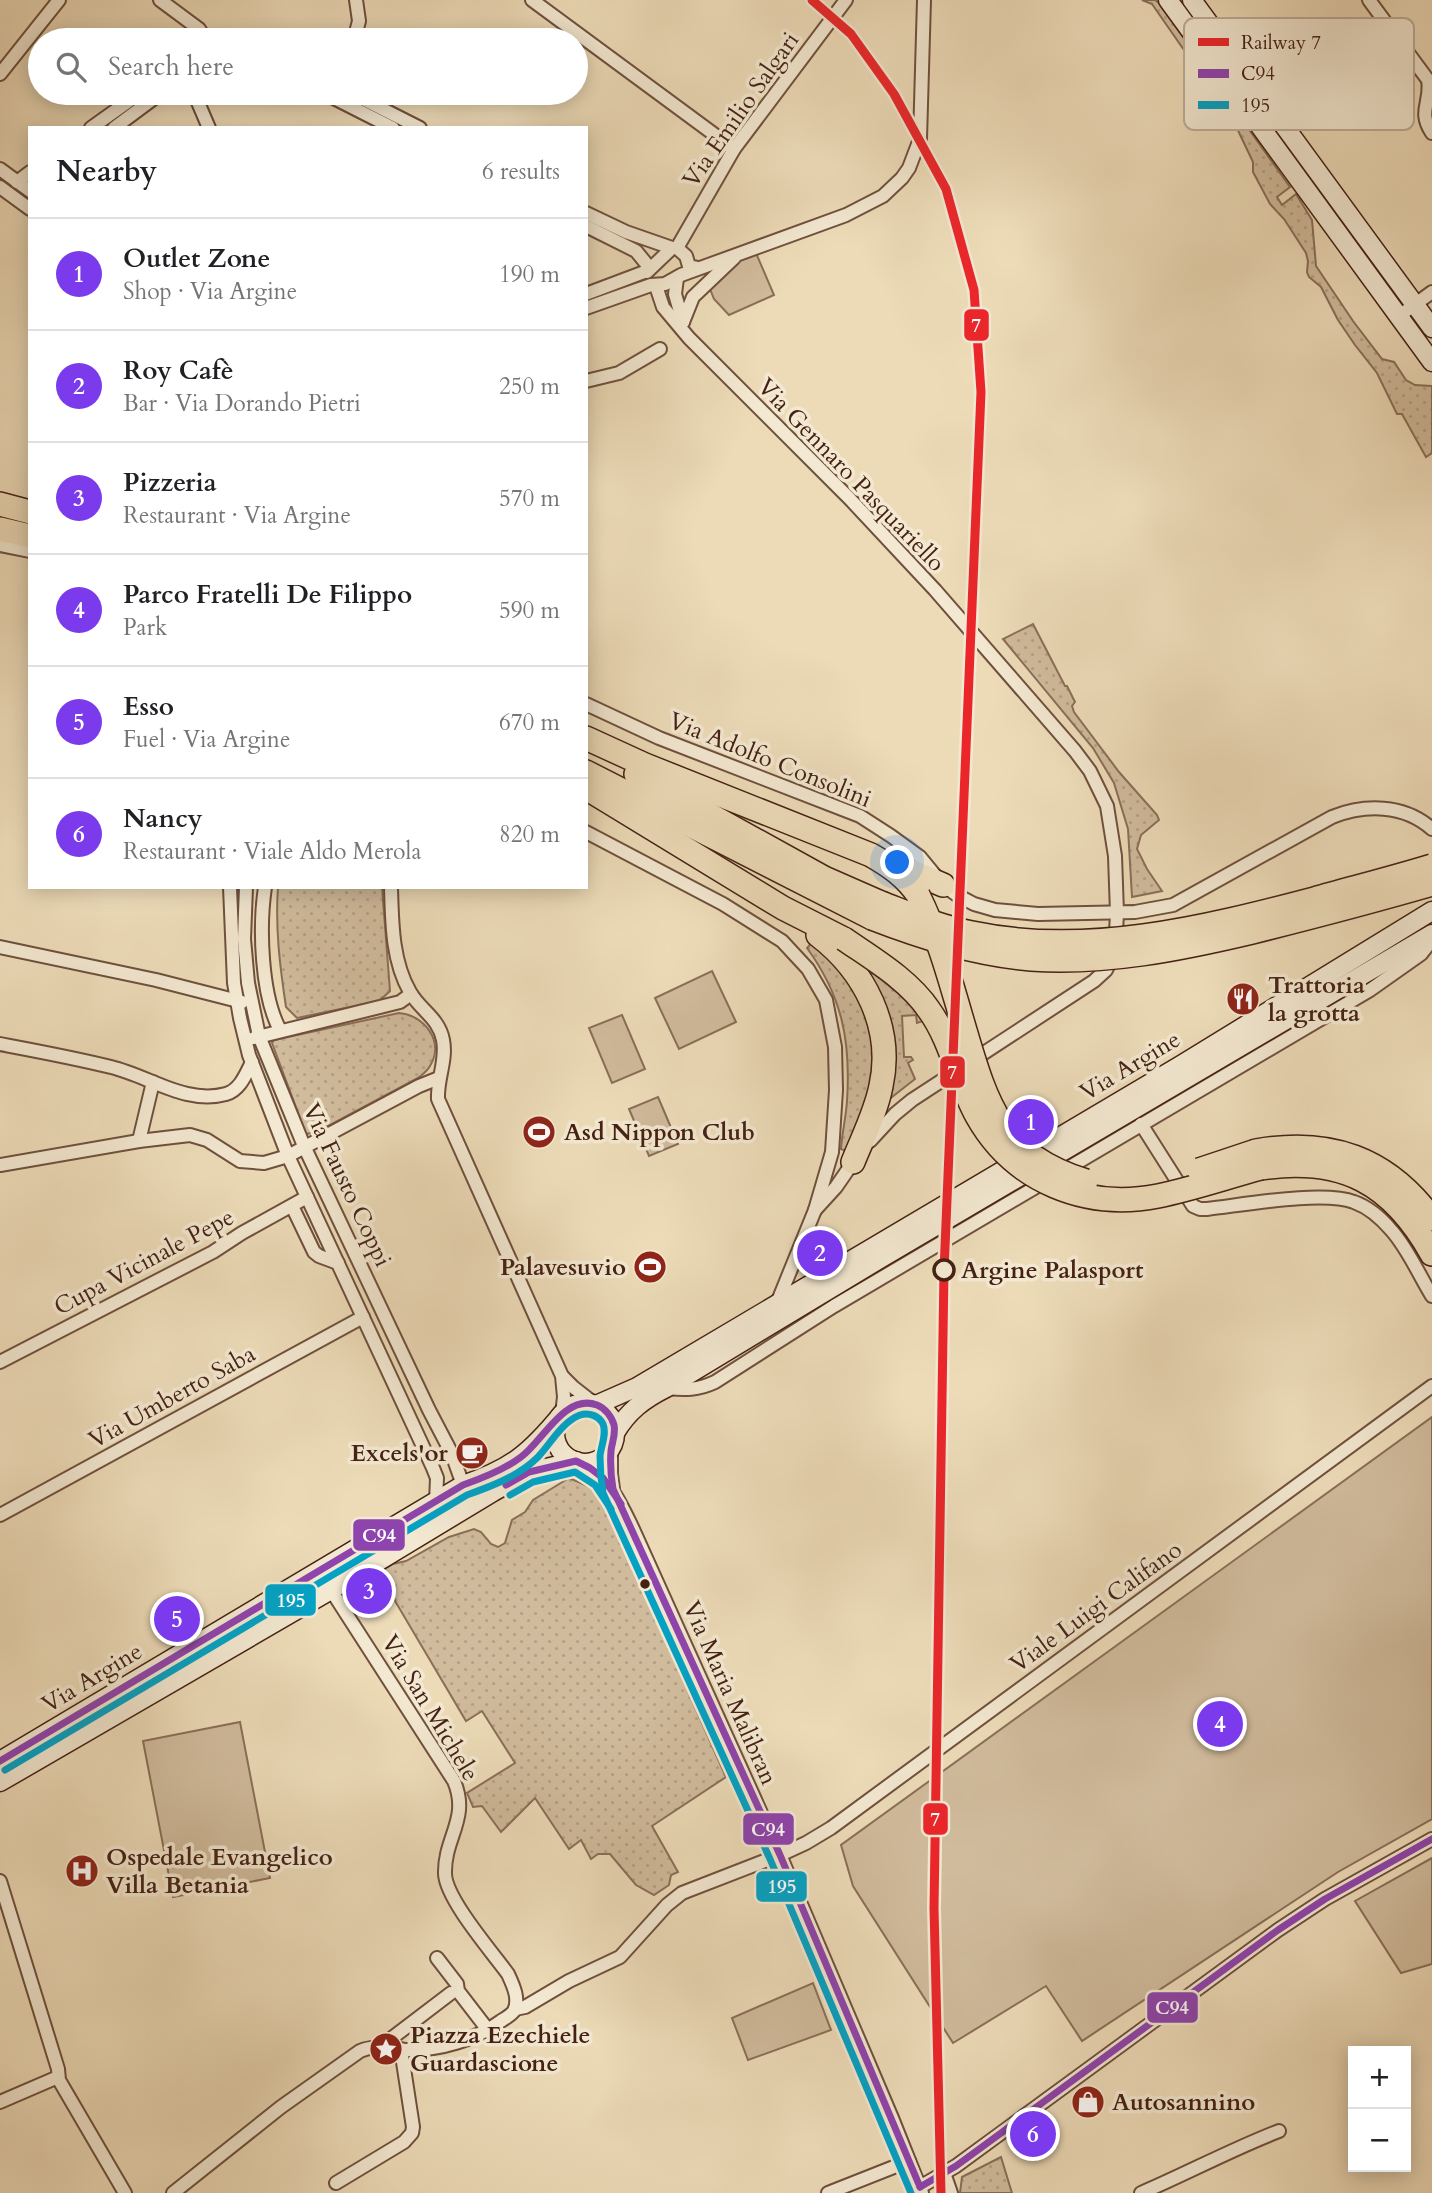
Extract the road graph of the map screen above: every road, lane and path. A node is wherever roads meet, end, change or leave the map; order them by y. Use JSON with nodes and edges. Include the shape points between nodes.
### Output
{"nodes":[{"id":1,"x":59,"y":0,"type":"edge"},
{"id":2,"x":160,"y":0,"type":"edge"},
{"id":3,"x":356,"y":0,"type":"edge"},
{"id":4,"x":532,"y":0,"type":"edge"},
{"id":5,"x":846,"y":0,"type":"edge"},
{"id":6,"x":924,"y":0,"type":"edge"},
{"id":7,"x":1168,"y":0,"type":"edge"},
{"id":8,"x":1192,"y":0,"type":"edge"},
{"id":9,"x":1369,"y":0,"type":"edge"},
{"id":10,"x":1205,"y":18,"type":"edge"},
{"id":11,"x":1382,"y":18,"type":"edge"},
{"id":12,"x":1184,"y":22,"type":"edge"},
{"id":13,"x":37,"y":28,"type":"edge"},
{"id":14,"x":198,"y":28,"type":"edge"},
{"id":15,"x":357,"y":28,"type":"edge"},
{"id":16,"x":570,"y":28,"type":"edge"},
{"id":17,"x":28,"y":39,"type":"edge"},
{"id":18,"x":588,"y":41,"type":"edge"},
{"id":19,"x":1414,"y":61,"type":"edge"},
{"id":20,"x":0,"y":74,"type":"edge"},
{"id":21,"x":123,"y":105,"type":"edge"},
{"id":22,"x":145,"y":105,"type":"edge"},
{"id":23,"x":199,"y":105,"type":"edge"},
{"id":24,"x":347,"y":105,"type":"edge"},
{"id":25,"x":375,"y":105,"type":"edge"},
{"id":26,"x":94,"y":126,"type":"edge"},
{"id":27,"x":117,"y":126,"type":"edge"},
{"id":28,"x":208,"y":126,"type":"edge"},
{"id":29,"x":387,"y":126,"type":"edge"},
{"id":30,"x":416,"y":126,"type":"edge"},
{"id":31,"x":1263,"y":130,"type":"edge"},
{"id":32,"x":1287,"y":130,"type":"edge"},
{"id":33,"x":1432,"y":133,"type":"edge"},
{"id":34,"x":734,"y":149,"type":"junction"},
{"id":35,"x":0,"y":169,"type":"edge"},
{"id":36,"x":28,"y":174,"type":"edge"},
{"id":37,"x":17,"y":182,"type":"junction"},
{"id":38,"x":0,"y":187,"type":"edge"},
{"id":39,"x":28,"y":190,"type":"edge"},
{"id":40,"x":28,"y":192,"type":"edge"},
{"id":41,"x":17,"y":200,"type":"junction"},
{"id":42,"x":28,"y":208,"type":"edge"},
{"id":43,"x":588,"y":214,"type":"edge"},
{"id":44,"x":588,"y":227,"type":"edge"},
{"id":45,"x":674,"y":248,"type":"junction"},
{"id":46,"x":740,"y":253,"type":"junction"},
{"id":47,"x":687,"y":261,"type":"junction"},
{"id":48,"x":698,"y":268,"type":"junction"},
{"id":49,"x":648,"y":269,"type":"junction"},
{"id":50,"x":679,"y":276,"type":"junction"},
{"id":51,"x":654,"y":285,"type":"junction"},
{"id":52,"x":1432,"y":292,"type":"edge"},
{"id":53,"x":588,"y":294,"type":"edge"},
{"id":54,"x":1415,"y":304,"type":"junction"},
{"id":55,"x":588,"y":307,"type":"edge"},
{"id":56,"x":1399,"y":316,"type":"junction"},
{"id":57,"x":683,"y":322,"type":"junction"},
{"id":58,"x":1432,"y":328,"type":"edge"},
{"id":59,"x":689,"y":338,"type":"junction"},
{"id":60,"x":660,"y":349,"type":"dead end"},
{"id":61,"x":1432,"y":362,"type":"edge"},
{"id":62,"x":588,"y":381,"type":"edge"},
{"id":63,"x":0,"y":496,"type":"edge"},
{"id":64,"x":28,"y":503,"type":"edge"},
{"id":65,"x":0,"y":504,"type":"edge"},
{"id":66,"x":28,"y":511,"type":"edge"},
{"id":67,"x":0,"y":529,"type":"edge"},
{"id":68,"x":28,"y":536,"type":"edge"},
{"id":69,"x":0,"y":545,"type":"edge"},
{"id":70,"x":28,"y":551,"type":"edge"},
{"id":71,"x":588,"y":705,"type":"edge"},
{"id":72,"x":588,"y":739,"type":"edge"},
{"id":73,"x":588,"y":748,"type":"edge"},
{"id":74,"x":588,"y":773,"type":"edge"},
{"id":75,"x":588,"y":789,"type":"edge"},
{"id":76,"x":1432,"y":829,"type":"edge"},
{"id":77,"x":588,"y":833,"type":"edge"},
{"id":78,"x":870,"y":855,"type":"junction"},
{"id":79,"x":1432,"y":866,"type":"edge"},
{"id":80,"x":1432,"y":884,"type":"edge"},
{"id":81,"x":943,"y":885,"type":"junction"},
{"id":82,"x":230,"y":889,"type":"edge"},
{"id":83,"x":246,"y":889,"type":"edge"},
{"id":84,"x":265,"y":889,"type":"edge"},
{"id":85,"x":390,"y":889,"type":"edge"},
{"id":86,"x":783,"y":908,"type":"junction"},
{"id":87,"x":876,"y":911,"type":"junction"},
{"id":88,"x":1432,"y":911,"type":"edge"},
{"id":89,"x":1117,"y":913,"type":"junction"},
{"id":90,"x":1432,"y":934,"type":"edge"},
{"id":91,"x":1432,"y":940,"type":"edge"},
{"id":92,"x":0,"y":947,"type":"edge"},
{"id":93,"x":411,"y":994,"type":"junction"},
{"id":94,"x":236,"y":1000,"type":"junction"},
{"id":95,"x":251,"y":1006,"type":"junction"},
{"id":96,"x":280,"y":1031,"type":"junction"},
{"id":97,"x":259,"y":1036,"type":"junction"},
{"id":98,"x":246,"y":1041,"type":"junction"},
{"id":99,"x":0,"y":1044,"type":"edge"},
{"id":100,"x":252,"y":1062,"type":"junction"},
{"id":101,"x":439,"y":1078,"type":"junction"},
{"id":102,"x":153,"y":1082,"type":"junction"},
{"id":103,"x":1142,"y":1124,"type":"junction"},
{"id":104,"x":139,"y":1141,"type":"junction"},
{"id":105,"x":304,"y":1146,"type":"junction"},
{"id":106,"x":288,"y":1156,"type":"junction"},
{"id":107,"x":1258,"y":1160,"type":"junction"},
{"id":108,"x":853,"y":1162,"type":"junction"},
{"id":109,"x":0,"y":1165,"type":"edge"},
{"id":110,"x":307,"y":1197,"type":"junction"},
{"id":111,"x":292,"y":1206,"type":"junction"},
{"id":112,"x":815,"y":1210,"type":"junction"},
{"id":113,"x":1432,"y":1219,"type":"edge"},
{"id":114,"x":1432,"y":1254,"type":"edge"},
{"id":115,"x":338,"y":1263,"type":"junction"},
{"id":116,"x":1432,"y":1296,"type":"edge"},
{"id":117,"x":778,"y":1301,"type":"junction"},
{"id":118,"x":363,"y":1317,"type":"junction"},
{"id":119,"x":0,"y":1362,"type":"edge"},
{"id":120,"x":562,"y":1376,"type":"junction"},
{"id":121,"x":1432,"y":1386,"type":"edge"},
{"id":122,"x":666,"y":1388,"type":"junction"},
{"id":123,"x":596,"y":1405,"type":"junction"},
{"id":124,"x":562,"y":1414,"type":"junction"},
{"id":125,"x":613,"y":1440,"type":"junction"},
{"id":126,"x":579,"y":1462,"type":"junction"},
{"id":127,"x":463,"y":1485,"type":"junction"},
{"id":128,"x":613,"y":1489,"type":"junction"},
{"id":129,"x":436,"y":1502,"type":"junction"},
{"id":130,"x":0,"y":1515,"type":"edge"},
{"id":131,"x":331,"y":1590,"type":"junction"},
{"id":132,"x":0,"y":1761,"type":"edge"},
{"id":133,"x":0,"y":1783,"type":"edge"},
{"id":134,"x":1432,"y":1839,"type":"edge"},
{"id":135,"x":780,"y":1855,"type":"junction"},
{"id":136,"x":0,"y":1881,"type":"edge"},
{"id":137,"x":437,"y":1958,"type":"dead end"},
{"id":138,"x":451,"y":1993,"type":"dead end"},
{"id":139,"x":515,"y":2009,"type":"junction"},
{"id":140,"x":488,"y":2030,"type":"junction"},
{"id":141,"x":383,"y":2047,"type":"junction"},
{"id":142,"x":404,"y":2050,"type":"junction"},
{"id":143,"x":58,"y":2077,"type":"junction"},
{"id":144,"x":0,"y":2102,"type":"edge"},
{"id":145,"x":1279,"y":2131,"type":"dead end"},
{"id":146,"x":909,"y":2161,"type":"junction"},
{"id":147,"x":944,"y":2173,"type":"junction"},
{"id":148,"x":336,"y":2183,"type":"dead end"},
{"id":149,"x":921,"y":2190,"type":"edge"},
{"id":150,"x":125,"y":2193,"type":"edge"},
{"id":151,"x":173,"y":2193,"type":"edge"},
{"id":152,"x":828,"y":2193,"type":"edge"},
{"id":153,"x":951,"y":2193,"type":"edge"},
{"id":154,"x":1141,"y":2193,"type":"edge"}],
"edges":[{"from":1,"to":13,"type":"street"},
{"from":2,"to":14,"type":"street"},
{"from":3,"to":15,"type":"street"},
{"from":4,"to":16,"type":"street"},
{"from":5,"to":34,"type":"street","name":"Via Emilio Salgari"},
{"from":6,"to":46,"type":"street","via":[[920,139],[902,178],[868,205]]},
{"from":7,"to":12,"type":"street"},
{"from":8,"to":10,"type":"street"},
{"from":9,"to":11,"type":"street"},
{"from":17,"to":20,"type":"street"},
{"from":18,"to":34,"type":"street"},
{"from":19,"to":33,"type":"street","via":[[1430,87],[1424,117]]},
{"from":21,"to":26,"type":"street"},
{"from":22,"to":27,"type":"street"},
{"from":23,"to":28,"type":"street"},
{"from":24,"to":29,"type":"street"},
{"from":25,"to":30,"type":"street"},
{"from":31,"to":56,"type":"street"},
{"from":32,"to":54,"type":"street"},
{"from":34,"to":45,"type":"street","name":"Via Emilio Salgari"},
{"from":35,"to":37,"type":"street"},
{"from":36,"to":37,"type":"street"},
{"from":37,"to":39,"type":"street"},
{"from":37,"to":41,"type":"street"},
{"from":38,"to":41,"type":"street"},
{"from":40,"to":41,"type":"street"},
{"from":41,"to":42,"type":"street"},
{"from":43,"to":45,"type":"street"},
{"from":44,"to":49,"type":"street","via":[[636,251]]},
{"from":45,"to":47,"type":"street"},
{"from":45,"to":49,"type":"street"},
{"from":46,"to":48,"type":"street"},
{"from":46,"to":57,"type":"street","via":[[693,297]]},
{"from":47,"to":48,"type":"street"},
{"from":47,"to":50,"type":"street"},
{"from":48,"to":50,"type":"street"},
{"from":49,"to":51,"type":"street","name":"Via Gennaro Pasquariello"},
{"from":49,"to":53,"type":"street"},
{"from":50,"to":51,"type":"street"},
{"from":50,"to":57,"type":"street","via":[[675,294]]},
{"from":51,"to":55,"type":"street"},
{"from":51,"to":59,"type":"street","name":"Via Gennaro Pasquariello","via":[[663,307]]},
{"from":52,"to":54,"type":"street"},
{"from":54,"to":56,"type":"street"},
{"from":54,"to":58,"type":"street"},
{"from":56,"to":61,"type":"street"},
{"from":57,"to":59,"type":"street"},
{"from":59,"to":89,"type":"street","name":"Via Gennaro Pasquariello","via":[[935,590],[1090,771],[1107,806]]},
{"from":60,"to":62,"type":"street","via":[[619,373]]},
{"from":63,"to":64,"type":"street"},
{"from":65,"to":66,"type":"highway"},
{"from":67,"to":68,"type":"highway"},
{"from":69,"to":70,"type":"street"},
{"from":71,"to":81,"type":"street","name":"Via Adolfo Consolini","via":[[659,738],[860,816],[920,857]]},
{"from":72,"to":78,"type":"highway"},
{"from":73,"to":87,"type":"highway"},
{"from":74,"to":87,"type":"highway"},
{"from":75,"to":86,"type":"highway"},
{"from":76,"to":89,"type":"street","name":"Via Adolfo Consolini","via":[[1389,808],[1350,810],[1173,905]]},
{"from":77,"to":112,"type":"street","via":[[723,904],[782,941],[808,969],[826,1000],[835,1047],[832,1152]]},
{"from":78,"to":81,"type":"highway"},
{"from":78,"to":107,"type":"highway","bridge":true,"via":[[898,873],[918,895],[982,1087],[1021,1147],[1062,1173],[1104,1185],[1174,1178]]},
{"from":79,"to":87,"type":"highway","bridge":true,"via":[[1208,925],[1083,942],[972,933]]},
{"from":80,"to":87,"type":"highway","bridge":true,"via":[[1216,940],[1155,953],[1085,959],[970,950],[921,937]]},
{"from":81,"to":89,"type":"street","name":"Via Adolfo Consolini","via":[[974,904],[995,910],[1038,915]]},
{"from":82,"to":94,"type":"street","name":"Via Fausto Coppi"},
{"from":83,"to":95,"type":"street","name":"Via Fausto Coppi","via":[[244,939]]},
{"from":84,"to":96,"type":"street","via":[[265,982]]},
{"from":85,"to":93,"type":"street","via":[[396,953]]},
{"from":86,"to":107,"type":"highway","bridge":true,"via":[[844,939],[911,989],[944,1035],[979,1119],[998,1146],[1036,1178],[1070,1193],[1118,1200],[1159,1195]]},
{"from":86,"to":108,"type":"highway","via":[[837,949],[855,970],[878,1021],[882,1084]]},
{"from":88,"to":117,"type":"street","name":"Via Argine","via":[[1181,1065]]},
{"from":89,"to":108,"type":"street","name":"Via Gennaro Pasquariello","via":[[1115,952],[1101,976],[912,1100],[881,1127]]},
{"from":90,"to":122,"type":"street","name":"Via Argine"},
{"from":91,"to":103,"type":"street","via":[[1421,954],[1370,990]]},
{"from":92,"to":94,"type":"street"},
{"from":93,"to":96,"type":"street","via":[[400,1002]]},
{"from":93,"to":101,"type":"street","via":[[438,1025],[443,1038]]},
{"from":94,"to":95,"type":"street"},
{"from":94,"to":98,"type":"street","name":"Via Fausto Coppi"},
{"from":95,"to":97,"type":"street","name":"Via Fausto Coppi"},
{"from":96,"to":97,"type":"street"},
{"from":97,"to":98,"type":"street"},
{"from":97,"to":105,"type":"street","name":"Via Fausto Coppi"},
{"from":98,"to":100,"type":"street","name":"Via Fausto Coppi"},
{"from":99,"to":102,"type":"street","via":[[113,1067]]},
{"from":100,"to":102,"type":"street","via":[[237,1087],[225,1095],[194,1095]]},
{"from":100,"to":106,"type":"street","name":"Via Fausto Coppi"},
{"from":101,"to":105,"type":"street"},
{"from":101,"to":120,"type":"street","via":[[441,1109]]},
{"from":102,"to":104,"type":"street"},
{"from":103,"to":116,"type":"street","via":[[1193,1206],[1208,1209],[1319,1197],[1354,1202],[1395,1233]]},
{"from":103,"to":122,"type":"street","via":[[834,1306],[715,1382],[690,1391]]},
{"from":104,"to":106,"type":"street","via":[[194,1135],[240,1161],[264,1163]]},
{"from":104,"to":109,"type":"street"},
{"from":105,"to":106,"type":"street"},
{"from":105,"to":127,"type":"street","name":"Via Fausto Coppi"},
{"from":106,"to":110,"type":"street","name":"Via Fausto Coppi"},
{"from":107,"to":113,"type":"highway","via":[[1290,1147],[1327,1149],[1362,1159],[1401,1184]]},
{"from":107,"to":114,"type":"highway","via":[[1332,1169],[1379,1189],[1415,1224]]},
{"from":108,"to":112,"type":"street","name":"Via Gennaro Pasquariello"},
{"from":110,"to":111,"type":"street","name":"Cupa Vicinale Pepe"},
{"from":110,"to":115,"type":"street","name":"Via Fausto Coppi"},
{"from":111,"to":115,"type":"street","name":"Via Fausto Coppi","via":[[314,1252]]},
{"from":111,"to":119,"type":"street","name":"Cupa Vicinale Pepe"},
{"from":112,"to":117,"type":"street"},
{"from":115,"to":118,"type":"street","name":"Via Fausto Coppi"},
{"from":117,"to":123,"type":"street","name":"Via Argine","via":[[637,1387]]},
{"from":118,"to":129,"type":"street","name":"Via Fausto Coppi","via":[[437,1478]]},
{"from":118,"to":130,"type":"street","name":"Via Umberto Saba"},
{"from":120,"to":123,"type":"street"},
{"from":120,"to":124,"type":"street"},
{"from":121,"to":135,"type":"street","name":"Viale Luigi Califano","via":[[831,1828]]},
{"from":122,"to":125,"type":"street","name":"Via Argine","via":[[630,1411]]},
{"from":123,"to":124,"type":"street","via":[[575,1405]]},
{"from":123,"to":125,"type":"street","via":[[610,1416]]},
{"from":124,"to":126,"type":"street","via":[[555,1429],[558,1445]]},
{"from":124,"to":127,"type":"street","name":"Via Argine","via":[[522,1457]]},
{"from":125,"to":126,"type":"street","via":[[600,1459]]},
{"from":125,"to":128,"type":"street","name":"Via Maria Malibran"},
{"from":126,"to":128,"type":"street","name":"Via Maria Malibran"},
{"from":126,"to":131,"type":"street","name":"Via Argine","via":[[529,1472]]},
{"from":127,"to":129,"type":"street","name":"Via Argine"},
{"from":128,"to":135,"type":"street","name":"Via Maria Malibran"},
{"from":129,"to":132,"type":"street","name":"Via Argine"},
{"from":131,"to":133,"type":"street","name":"Via Argine"},
{"from":131,"to":139,"type":"street","name":"Via San Michele","via":[[454,1780],[461,1808],[448,1850],[446,1879],[452,1896],[508,1974]]},
{"from":134,"to":147,"type":"street","via":[[1278,1930]]},
{"from":135,"to":139,"type":"street","name":"Viale Luigi Califano","via":[[682,1892],[620,1957]]},
{"from":135,"to":146,"type":"street","name":"Via Maria Malibran"},
{"from":136,"to":143,"type":"street"},
{"from":137,"to":140,"type":"street"},
{"from":138,"to":141,"type":"street"},
{"from":139,"to":140,"type":"street"},
{"from":140,"to":142,"type":"street","via":[[473,2039]]},
{"from":141,"to":142,"type":"street"},
{"from":141,"to":151,"type":"street","via":[[366,2048]]},
{"from":142,"to":148,"type":"street","via":[[412,2133]]},
{"from":143,"to":144,"type":"street"},
{"from":143,"to":150,"type":"street"},
{"from":145,"to":154,"type":"street"},
{"from":146,"to":149,"type":"street","name":"Via Maria Malibran"},
{"from":146,"to":152,"type":"street"},
{"from":147,"to":149,"type":"street"},
{"from":147,"to":153,"type":"street"}]}
